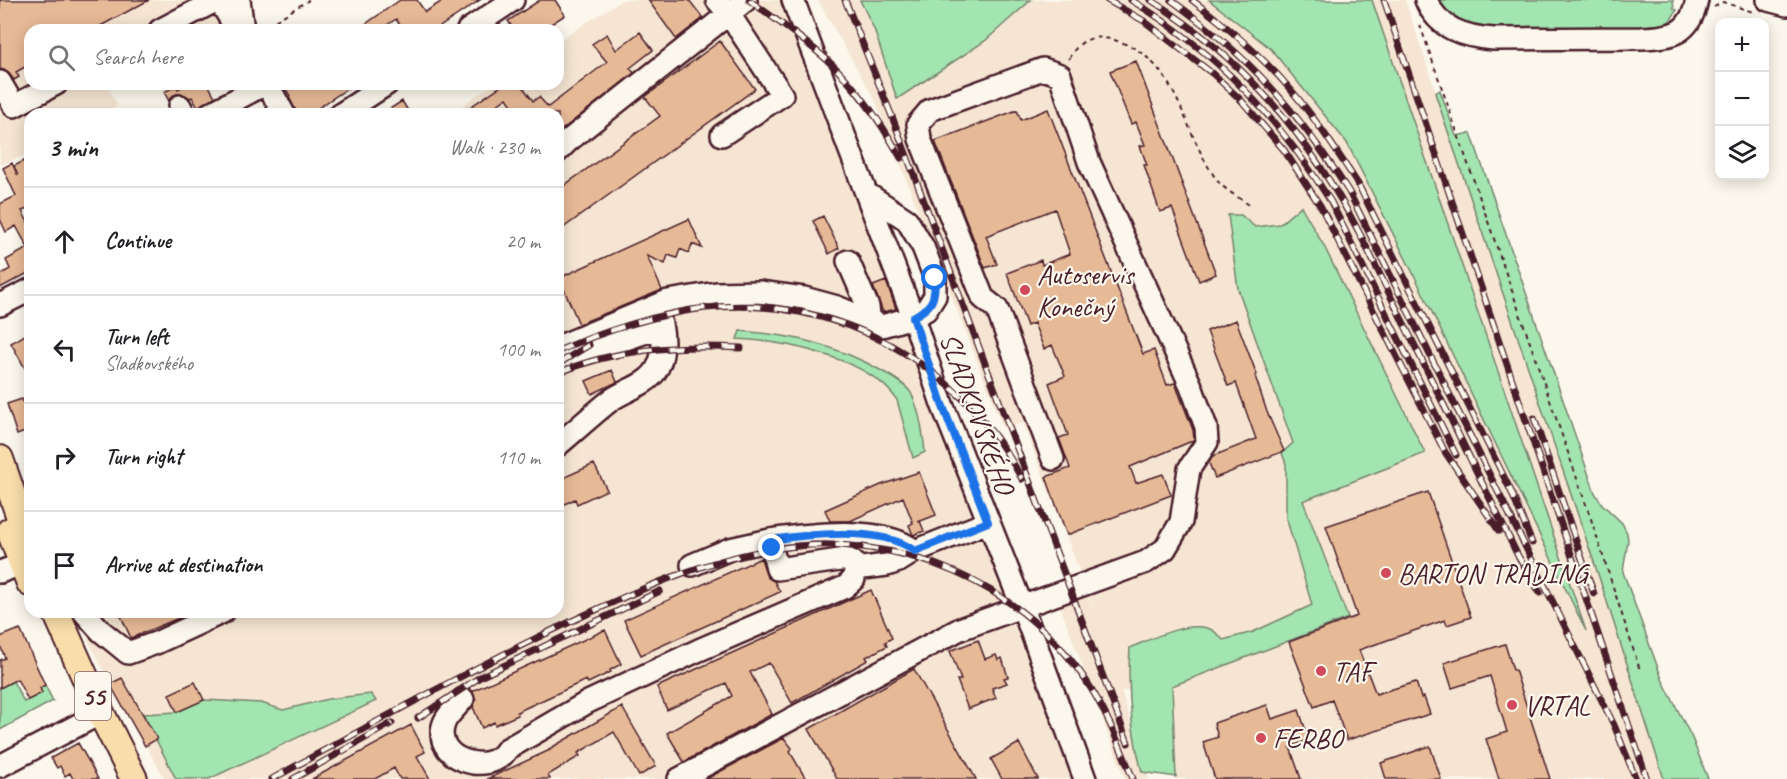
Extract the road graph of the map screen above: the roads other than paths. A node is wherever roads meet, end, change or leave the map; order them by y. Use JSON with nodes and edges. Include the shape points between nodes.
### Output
{"nodes":[{"id":1,"x":218,"y":0,"type":"edge"},
{"id":2,"x":239,"y":0,"type":"edge"},
{"id":3,"x":513,"y":0,"type":"edge"},
{"id":4,"x":746,"y":0,"type":"edge"},
{"id":5,"x":793,"y":0,"type":"edge"},
{"id":6,"x":1426,"y":0,"type":"edge"},
{"id":7,"x":1787,"y":5,"type":"edge"},
{"id":8,"x":1704,"y":6,"type":"edge"},
{"id":9,"x":723,"y":7,"type":"edge"},
{"id":10,"x":1767,"y":8,"type":"edge"},
{"id":11,"x":172,"y":24,"type":"edge"},
{"id":12,"x":233,"y":24,"type":"edge"},
{"id":13,"x":242,"y":24,"type":"edge"},
{"id":14,"x":477,"y":24,"type":"edge"},
{"id":15,"x":0,"y":82,"type":"edge"},
{"id":16,"x":45,"y":90,"type":"edge"},
{"id":17,"x":255,"y":90,"type":"edge"},
{"id":18,"x":270,"y":90,"type":"edge"},
{"id":19,"x":378,"y":90,"type":"edge"},
{"id":20,"x":220,"y":108,"type":"edge"},
{"id":21,"x":280,"y":108,"type":"edge"},
{"id":22,"x":350,"y":108,"type":"edge"},
{"id":23,"x":722,"y":135,"type":"dead end"},
{"id":24,"x":564,"y":145,"type":"edge"},
{"id":25,"x":866,"y":193,"type":"junction"},
{"id":26,"x":848,"y":261,"type":"dead end"},
{"id":27,"x":24,"y":293,"type":"edge"},
{"id":28,"x":0,"y":305,"type":"edge"},
{"id":29,"x":656,"y":307,"type":"junction"},
{"id":30,"x":913,"y":317,"type":"junction"},
{"id":31,"x":870,"y":322,"type":"junction"},
{"id":32,"x":661,"y":327,"type":"junction"},
{"id":33,"x":564,"y":345,"type":"edge"},
{"id":34,"x":564,"y":360,"type":"edge"},
{"id":35,"x":564,"y":440,"type":"edge"},
{"id":36,"x":0,"y":459,"type":"edge"},
{"id":37,"x":1053,"y":459,"type":"dead end"},
{"id":38,"x":0,"y":506,"type":"edge"},
{"id":39,"x":988,"y":522,"type":"junction"},
{"id":40,"x":770,"y":540,"type":"junction"},
{"id":41,"x":915,"y":551,"type":"junction"},
{"id":42,"x":22,"y":565,"type":"edge"},
{"id":43,"x":692,"y":565,"type":"dead end"},
{"id":44,"x":855,"y":569,"type":"junction"},
{"id":45,"x":1022,"y":606,"type":"junction"},
{"id":46,"x":45,"y":618,"type":"edge"},
{"id":47,"x":58,"y":618,"type":"edge"},
{"id":48,"x":89,"y":618,"type":"edge"},
{"id":49,"x":211,"y":618,"type":"edge"},
{"id":50,"x":464,"y":699,"type":"dead end"},
{"id":51,"x":95,"y":716,"type":"junction"},
{"id":52,"x":0,"y":766,"type":"edge"},
{"id":53,"x":120,"y":779,"type":"edge"},
{"id":54,"x":134,"y":779,"type":"edge"},
{"id":55,"x":679,"y":779,"type":"edge"},
{"id":56,"x":1085,"y":779,"type":"edge"}],
"edges":[{"from":1,"to":11,"type":"street"},
{"from":1,"to":12,"type":"street"},
{"from":2,"to":13,"type":"street"},
{"from":3,"to":14,"type":"street"},
{"from":4,"to":9,"type":"street"},
{"from":5,"to":25,"type":"street","name":"SLADKOVSKÉHO"},
{"from":6,"to":8,"type":"street","via":[[1435,15],[1453,31],[1494,39],[1664,35],[1688,24]]},
{"from":7,"to":10,"type":"street"},
{"from":9,"to":23,"type":"street","via":[[782,95]]},
{"from":9,"to":24,"type":"street"},
{"from":15,"to":16,"type":"street","via":[[14,106]]},
{"from":17,"to":20,"type":"street"},
{"from":18,"to":21,"type":"street"},
{"from":19,"to":22,"type":"street"},
{"from":25,"to":30,"type":"street","name":"SLADKOVSKÉHO"},
{"from":25,"to":30,"type":"street","via":[[907,220],[923,246],[935,278],[935,296],[926,310]]},
{"from":26,"to":31,"type":"street","via":[[868,307]]},
{"from":27,"to":28,"type":"street"},
{"from":29,"to":31,"type":"street","via":[[716,293],[759,292],[804,298]]},
{"from":29,"to":32,"type":"street"},
{"from":29,"to":33,"type":"street"},
{"from":30,"to":31,"type":"street","via":[[882,326]]},
{"from":30,"to":39,"type":"street","name":"SLADKOVSKÉHO"},
{"from":32,"to":34,"type":"street"},
{"from":32,"to":35,"type":"street","via":[[662,359],[658,370],[613,399]]},
{"from":36,"to":42,"type":"main road"},
{"from":37,"to":45,"type":"street","via":[[997,309],[983,298],[920,139],[918,124],[930,110],[1043,69],[1060,75],[1089,162],[1191,386],[1206,427],[1207,442],[1189,469],[1181,522],[1165,549],[1146,562]]},
{"from":38,"to":42,"type":"main road"},
{"from":39,"to":41,"type":"street"},
{"from":39,"to":45,"type":"street","name":"SLADKOVSKÉHO"},
{"from":40,"to":41,"type":"street","via":[[822,534],[862,535],[898,541]]},
{"from":40,"to":43,"type":"street","via":[[730,549]]},
{"from":40,"to":44,"type":"street","via":[[777,569],[847,559]]},
{"from":41,"to":44,"type":"street","via":[[887,565]]},
{"from":44,"to":50,"type":"street","via":[[854,579],[845,587],[588,702],[507,749],[494,765],[470,767],[449,755],[442,731]]},
{"from":45,"to":55,"type":"street","via":[[960,629]]},
{"from":45,"to":56,"type":"street","name":"SLADKOVSKÉHO"},
{"from":46,"to":51,"type":"main road","number":"55"},
{"from":47,"to":51,"type":"main road","number":"55"},
{"from":48,"to":49,"type":"street","via":[[128,653]]},
{"from":51,"to":52,"type":"street"},
{"from":51,"to":53,"type":"main road","number":"55"},
{"from":51,"to":54,"type":"main road","number":"55"}]}
